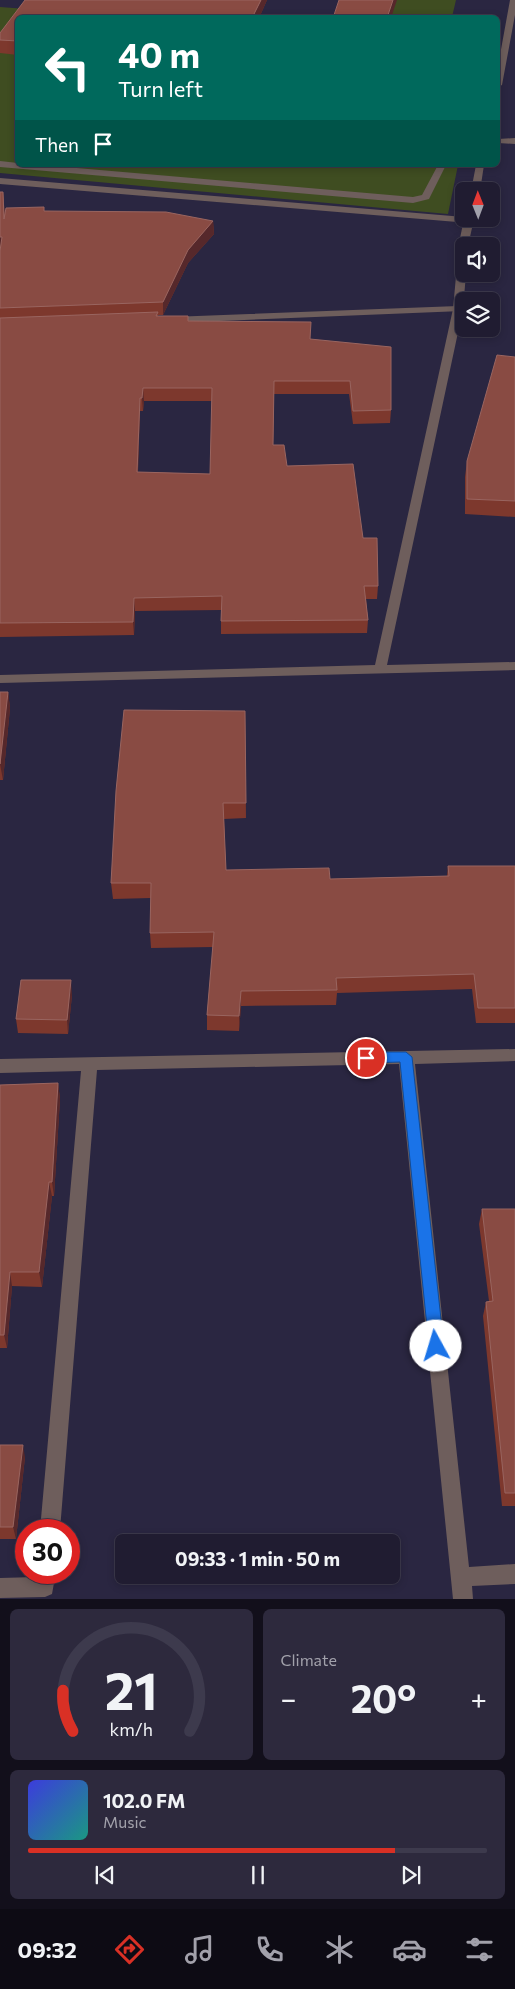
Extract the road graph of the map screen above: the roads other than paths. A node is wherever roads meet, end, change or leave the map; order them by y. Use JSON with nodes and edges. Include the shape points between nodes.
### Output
{"nodes":[{"id":1,"x":514,"y":0,"type":"edge"},
{"id":2,"x":500,"y":74,"type":"edge"},
{"id":3,"x":500,"y":141,"type":"edge"},
{"id":4,"x":515,"y":141,"type":"edge"},
{"id":5,"x":0,"y":164,"type":"edge"},
{"id":6,"x":15,"y":165,"type":"edge"},
{"id":7,"x":34,"y":167,"type":"edge"},
{"id":8,"x":441,"y":167,"type":"edge"},
{"id":9,"x":480,"y":167,"type":"edge"},
{"id":10,"x":0,"y":181,"type":"edge"},
{"id":11,"x":477,"y":182,"type":"edge"},
{"id":12,"x":455,"y":218,"type":"edge"},
{"id":13,"x":467,"y":228,"type":"edge"},
{"id":14,"x":460,"y":292,"type":"edge"},
{"id":15,"x":455,"y":309,"type":"edge"},
{"id":16,"x":159,"y":320,"type":"edge"},
{"id":17,"x":455,"y":323,"type":"edge"},
{"id":18,"x":515,"y":666,"type":"edge"},
{"id":19,"x":380,"y":670,"type":"junction"},
{"id":20,"x":0,"y":679,"type":"edge"},
{"id":21,"x":515,"y":1055,"type":"edge"},
{"id":22,"x":406,"y":1057,"type":"junction"},
{"id":23,"x":90,"y":1063,"type":"junction"},
{"id":24,"x":0,"y":1066,"type":"edge"},
{"id":25,"x":51,"y":1519,"type":"edge"},
{"id":26,"x":515,"y":1574,"type":"edge"},
{"id":27,"x":461,"y":1577,"type":"junction"},
{"id":28,"x":45,"y":1584,"type":"edge"},
{"id":29,"x":0,"y":1588,"type":"edge"},
{"id":30,"x":464,"y":1599,"type":"edge"}],
"edges":[{"from":1,"to":2,"type":"street"},
{"from":3,"to":4,"type":"street"},
{"from":5,"to":6,"type":"street"},
{"from":7,"to":8,"type":"street","via":[[413,200],[426,197]]},
{"from":9,"to":11,"type":"street"},
{"from":10,"to":12,"type":"street"},
{"from":13,"to":14,"type":"street"},
{"from":15,"to":16,"type":"street"},
{"from":17,"to":19,"type":"street"},
{"from":18,"to":19,"type":"street"},
{"from":19,"to":20,"type":"street"},
{"from":21,"to":22,"type":"street"},
{"from":22,"to":23,"type":"street"},
{"from":22,"to":27,"type":"street"},
{"from":23,"to":24,"type":"street"},
{"from":23,"to":25,"type":"street"},
{"from":26,"to":27,"type":"street"},
{"from":27,"to":30,"type":"street"},
{"from":28,"to":29,"type":"street","via":[[45,1587]]}]}
